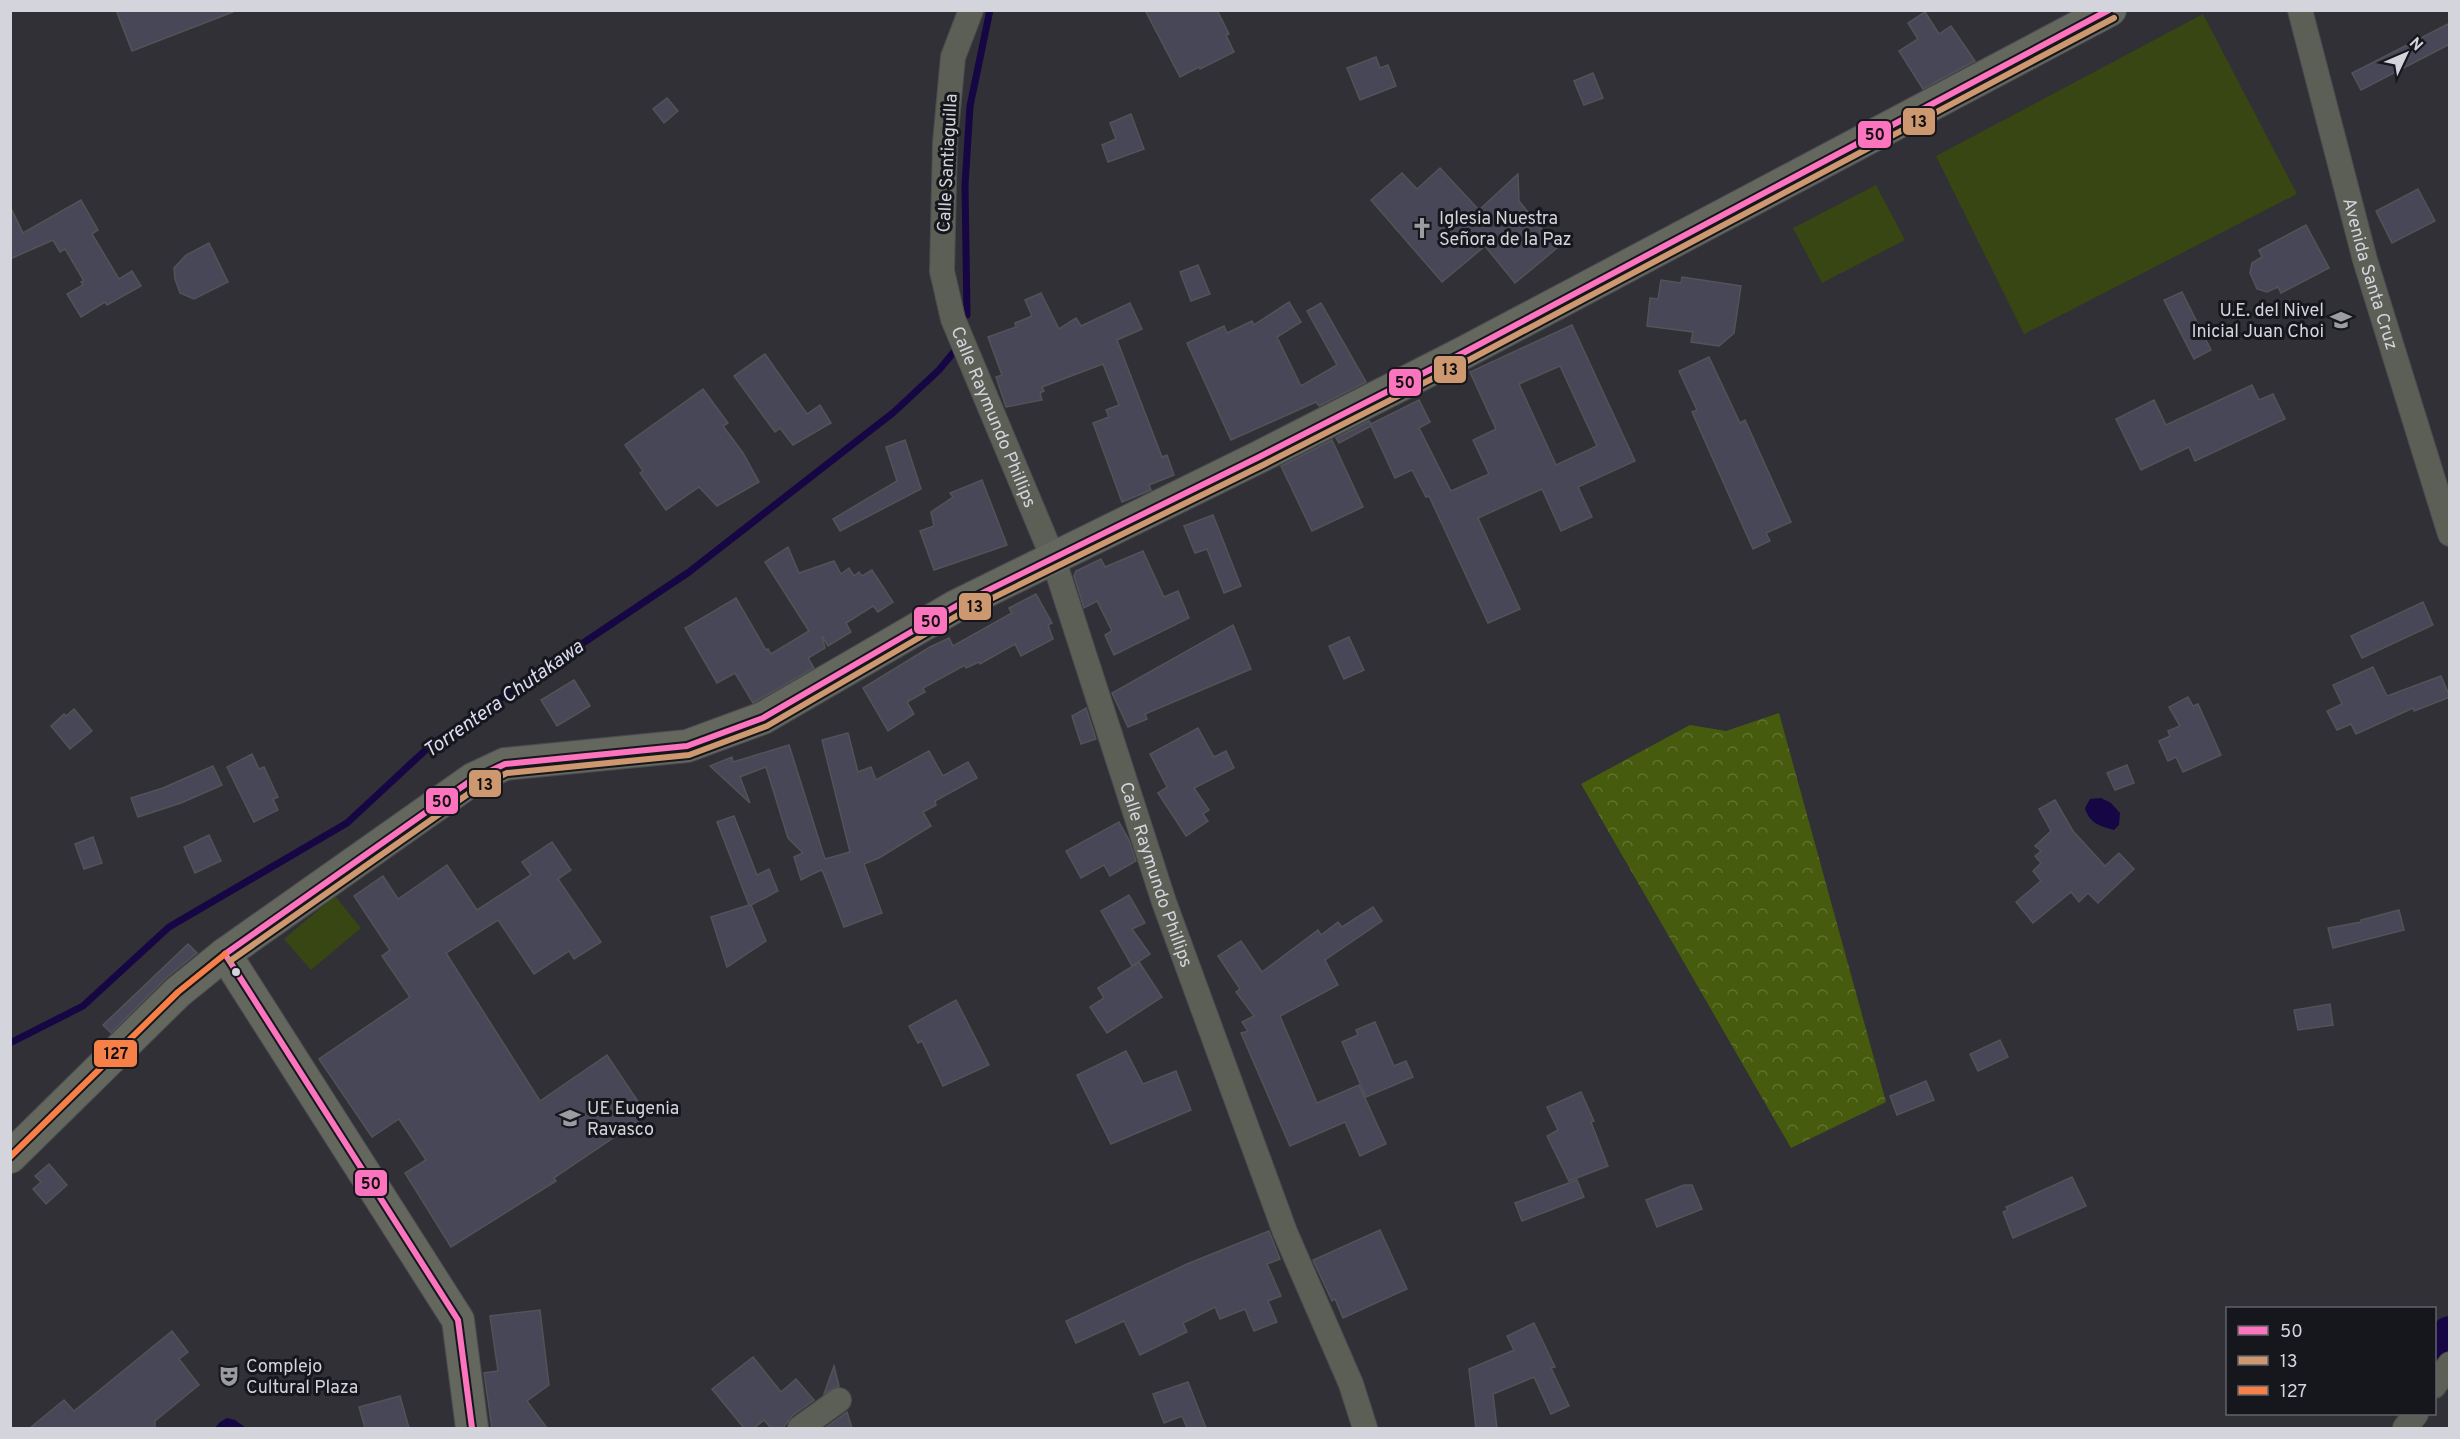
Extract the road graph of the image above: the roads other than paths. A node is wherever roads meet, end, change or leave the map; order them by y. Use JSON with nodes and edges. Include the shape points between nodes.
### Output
{"nodes":[{"id":1,"x":971,"y":10,"type":"edge"},
{"id":2,"x":2110,"y":10,"type":"edge"},
{"id":3,"x":2300,"y":10,"type":"edge"},
{"id":4,"x":954,"y":322,"type":"joint"},
{"id":5,"x":2450,"y":534,"type":"edge"},
{"id":6,"x":1053,"y":558,"type":"junction"},
{"id":7,"x":225,"y":954,"type":"junction"},
{"id":8,"x":10,"y":1157,"type":"edge"},
{"id":9,"x":2450,"y":1364,"type":"edge"},
{"id":10,"x":2436,"y":1383,"type":"edge"},
{"id":11,"x":839,"y":1400,"type":"dead end"},
{"id":12,"x":2415,"y":1415,"type":"edge"},
{"id":13,"x":472,"y":1428,"type":"edge"},
{"id":14,"x":800,"y":1428,"type":"edge"},
{"id":15,"x":1365,"y":1428,"type":"edge"},
{"id":16,"x":2405,"y":1428,"type":"edge"}],
"edges":[{"from":1,"to":4,"type":"street","name":"Calle Santiaguilla","via":[[953,57],[945,143],[942,271]]},
{"from":2,"to":6,"type":"main road","via":[[1473,347]]},
{"from":3,"to":5,"type":"street","name":"Avenida Santa Cruz","via":[[2365,260]]},
{"from":4,"to":6,"type":"street","name":"Calle Raymundo Phillips"},
{"from":6,"to":7,"type":"main road","via":[[956,606],[763,718],[687,746],[505,764],[473,779]]},
{"from":6,"to":15,"type":"street","name":"Calle Raymundo Phillips","via":[[1164,902],[1285,1232],[1351,1384]]},
{"from":7,"to":8,"type":"main road","via":[[178,992]]},
{"from":7,"to":13,"type":"main road","via":[[458,1320]]},
{"from":9,"to":10,"type":"street"},
{"from":11,"to":14,"type":"street"},
{"from":12,"to":16,"type":"street"}]}
